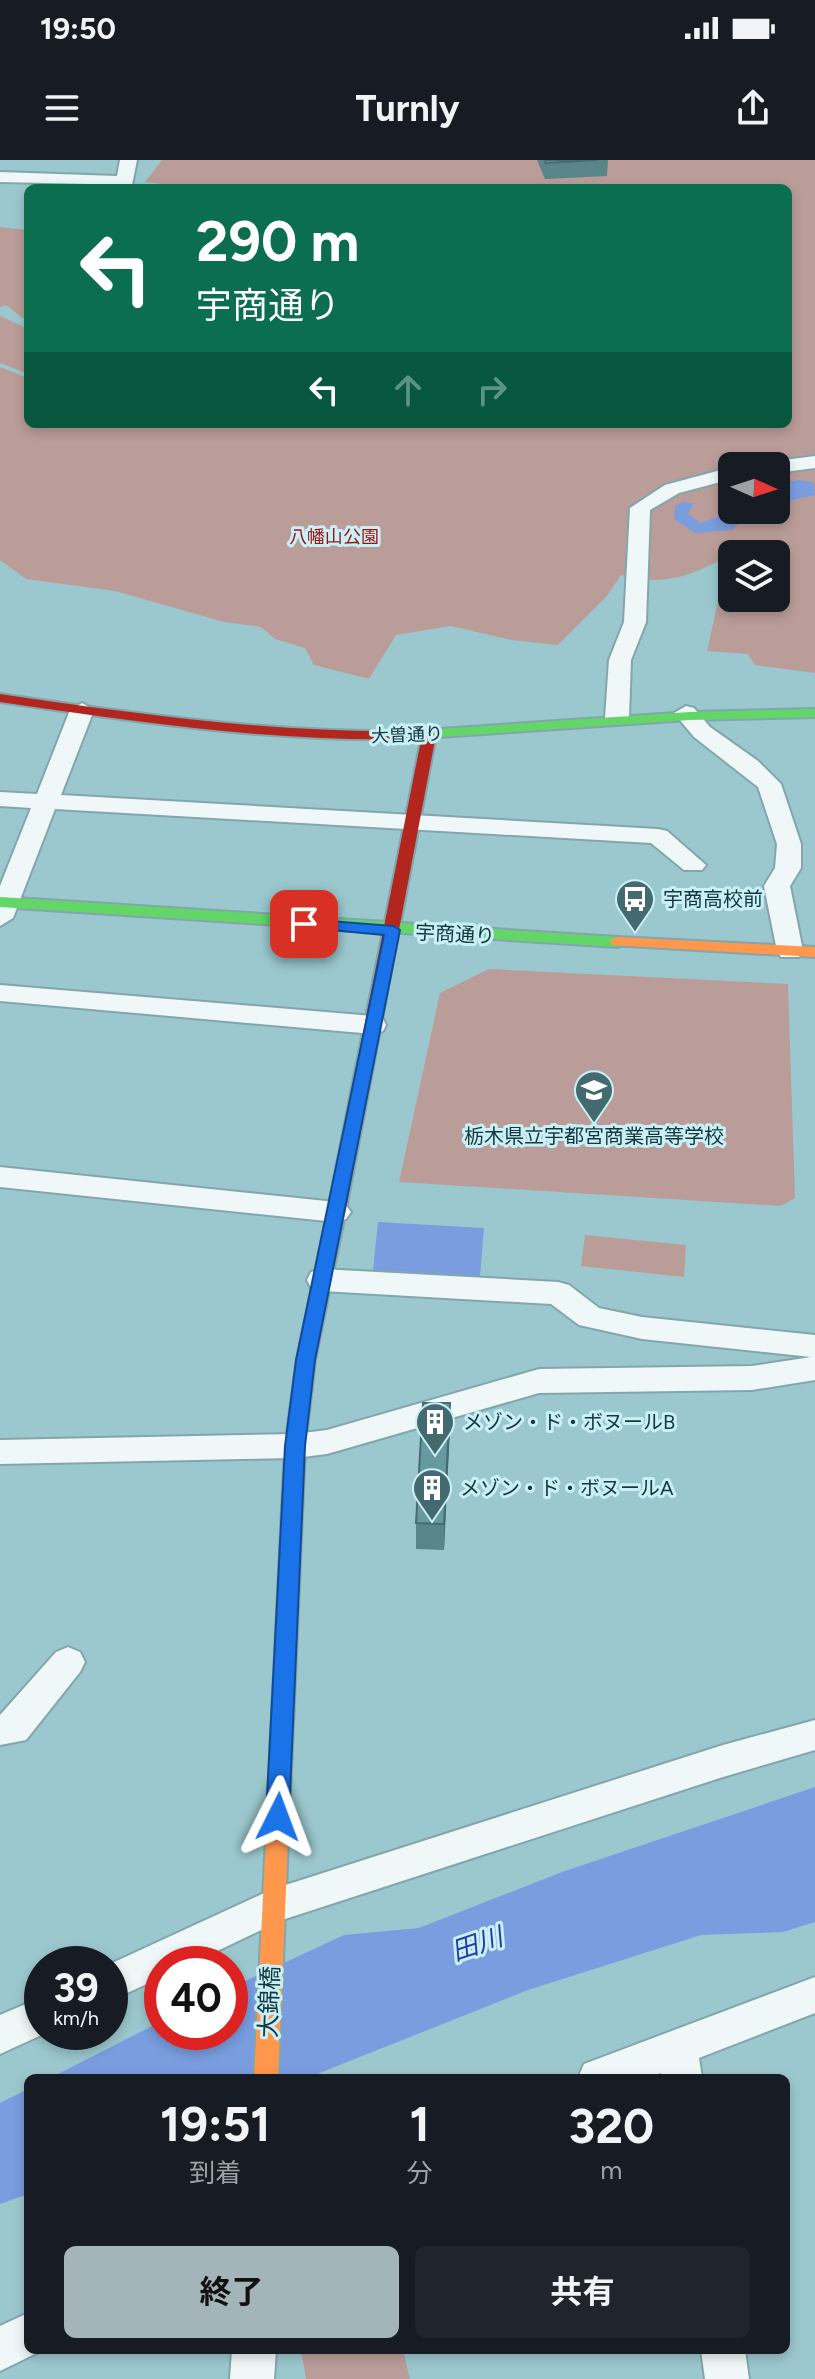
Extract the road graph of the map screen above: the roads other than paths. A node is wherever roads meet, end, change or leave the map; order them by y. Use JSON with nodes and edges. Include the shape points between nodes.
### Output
{"nodes":[{"id":1,"x":12,"y":160,"type":"edge"},
{"id":2,"x":129,"y":160,"type":"edge"},
{"id":3,"x":0,"y":177,"type":"edge"},
{"id":4,"x":43,"y":180,"type":"junction"},
{"id":5,"x":815,"y":462,"type":"edge"},
{"id":6,"x":790,"y":465,"type":"edge"},
{"id":7,"x":718,"y":476,"type":"edge"},
{"id":8,"x":0,"y":698,"type":"edge"},
{"id":9,"x":82,"y":710,"type":"junction"},
{"id":10,"x":686,"y":713,"type":"junction"},
{"id":11,"x":815,"y":713,"type":"edge"},
{"id":12,"x":617,"y":718,"type":"junction"},
{"id":13,"x":429,"y":735,"type":"junction"},
{"id":14,"x":0,"y":799,"type":"edge"},
{"id":15,"x":46,"y":803,"type":"junction"},
{"id":16,"x":411,"y":825,"type":"junction"},
{"id":17,"x":693,"y":865,"type":"dead end"},
{"id":18,"x":2,"y":907,"type":"edge"},
{"id":19,"x":393,"y":930,"type":"junction"},
{"id":20,"x":803,"y":952,"type":"edge"},
{"id":21,"x":0,"y":993,"type":"edge"},
{"id":22,"x":373,"y":1025,"type":"junction"},
{"id":23,"x":0,"y":1177,"type":"edge"},
{"id":24,"x":336,"y":1212,"type":"junction"},
{"id":25,"x":322,"y":1280,"type":"junction"},
{"id":26,"x":815,"y":1346,"type":"edge"},
{"id":27,"x":815,"y":1368,"type":"edge"},
{"id":28,"x":295,"y":1446,"type":"junction"},
{"id":29,"x":0,"y":1452,"type":"edge"},
{"id":30,"x":68,"y":1662,"type":"dead end"},
{"id":31,"x":0,"y":1730,"type":"edge"},
{"id":32,"x":815,"y":1735,"type":"edge"},
{"id":33,"x":273,"y":1916,"type":"junction"},
{"id":34,"x":128,"y":1976,"type":"edge"},
{"id":35,"x":815,"y":1995,"type":"edge"},
{"id":36,"x":24,"y":2024,"type":"edge"},
{"id":37,"x":0,"y":2035,"type":"edge"},
{"id":38,"x":680,"y":2062,"type":"edge"},
{"id":39,"x":266,"y":2074,"type":"edge"},
{"id":40,"x":618,"y":2074,"type":"edge"},
{"id":41,"x":24,"y":2337,"type":"edge"},
{"id":42,"x":0,"y":2349,"type":"edge"},
{"id":43,"x":254,"y":2354,"type":"edge"},
{"id":44,"x":724,"y":2354,"type":"edge"},
{"id":45,"x":252,"y":2379,"type":"edge"},
{"id":46,"x":727,"y":2379,"type":"edge"}],
"edges":[{"from":1,"to":4,"type":"street"},
{"from":2,"to":4,"type":"street","via":[[126,181]]},
{"from":3,"to":4,"type":"street"},
{"from":5,"to":6,"type":"street"},
{"from":7,"to":12,"type":"street","via":[[684,482],[640,508],[635,622],[620,660]]},
{"from":8,"to":9,"type":"street","name":"大曽通り"},
{"from":9,"to":13,"type":"street","name":"大曽通り","via":[[256,734]]},
{"from":9,"to":15,"type":"street"},
{"from":10,"to":11,"type":"street","name":"大曽通り"},
{"from":10,"to":12,"type":"street","name":"大曽通り"},
{"from":10,"to":20,"type":"street","via":[[702,732],[769,784],[789,844],[788,868],[777,886]]},
{"from":12,"to":13,"type":"street","name":"大曽通り"},
{"from":13,"to":16,"type":"street","name":"大錦橋"},
{"from":14,"to":15,"type":"street"},
{"from":15,"to":16,"type":"street"},
{"from":15,"to":18,"type":"street"},
{"from":16,"to":17,"type":"street","via":[[658,836]]},
{"from":16,"to":19,"type":"street","name":"大錦橋"},
{"from":18,"to":19,"type":"street","name":"宇商通り"},
{"from":19,"to":20,"type":"street","name":"宇商通り"},
{"from":19,"to":22,"type":"street","name":"大錦橋"},
{"from":21,"to":22,"type":"street"},
{"from":22,"to":24,"type":"street","name":"大錦橋"},
{"from":23,"to":24,"type":"street"},
{"from":24,"to":25,"type":"street","name":"大錦橋"},
{"from":25,"to":26,"type":"street","via":[[558,1293],[590,1317],[642,1328]]},
{"from":25,"to":28,"type":"street","name":"大錦橋"},
{"from":27,"to":28,"type":"street","via":[[752,1378],[539,1381],[327,1442]]},
{"from":28,"to":29,"type":"street"},
{"from":28,"to":33,"type":"street","name":"大錦橋"},
{"from":30,"to":31,"type":"street","via":[[13,1729]]},
{"from":32,"to":33,"type":"street","via":[[723,1761]]},
{"from":33,"to":34,"type":"street"},
{"from":33,"to":39,"type":"street","name":"大錦橋"},
{"from":35,"to":38,"type":"street"},
{"from":36,"to":37,"type":"street"},
{"from":38,"to":40,"type":"street"},
{"from":41,"to":42,"type":"street"},
{"from":43,"to":45,"type":"street"},
{"from":44,"to":46,"type":"street"}]}
